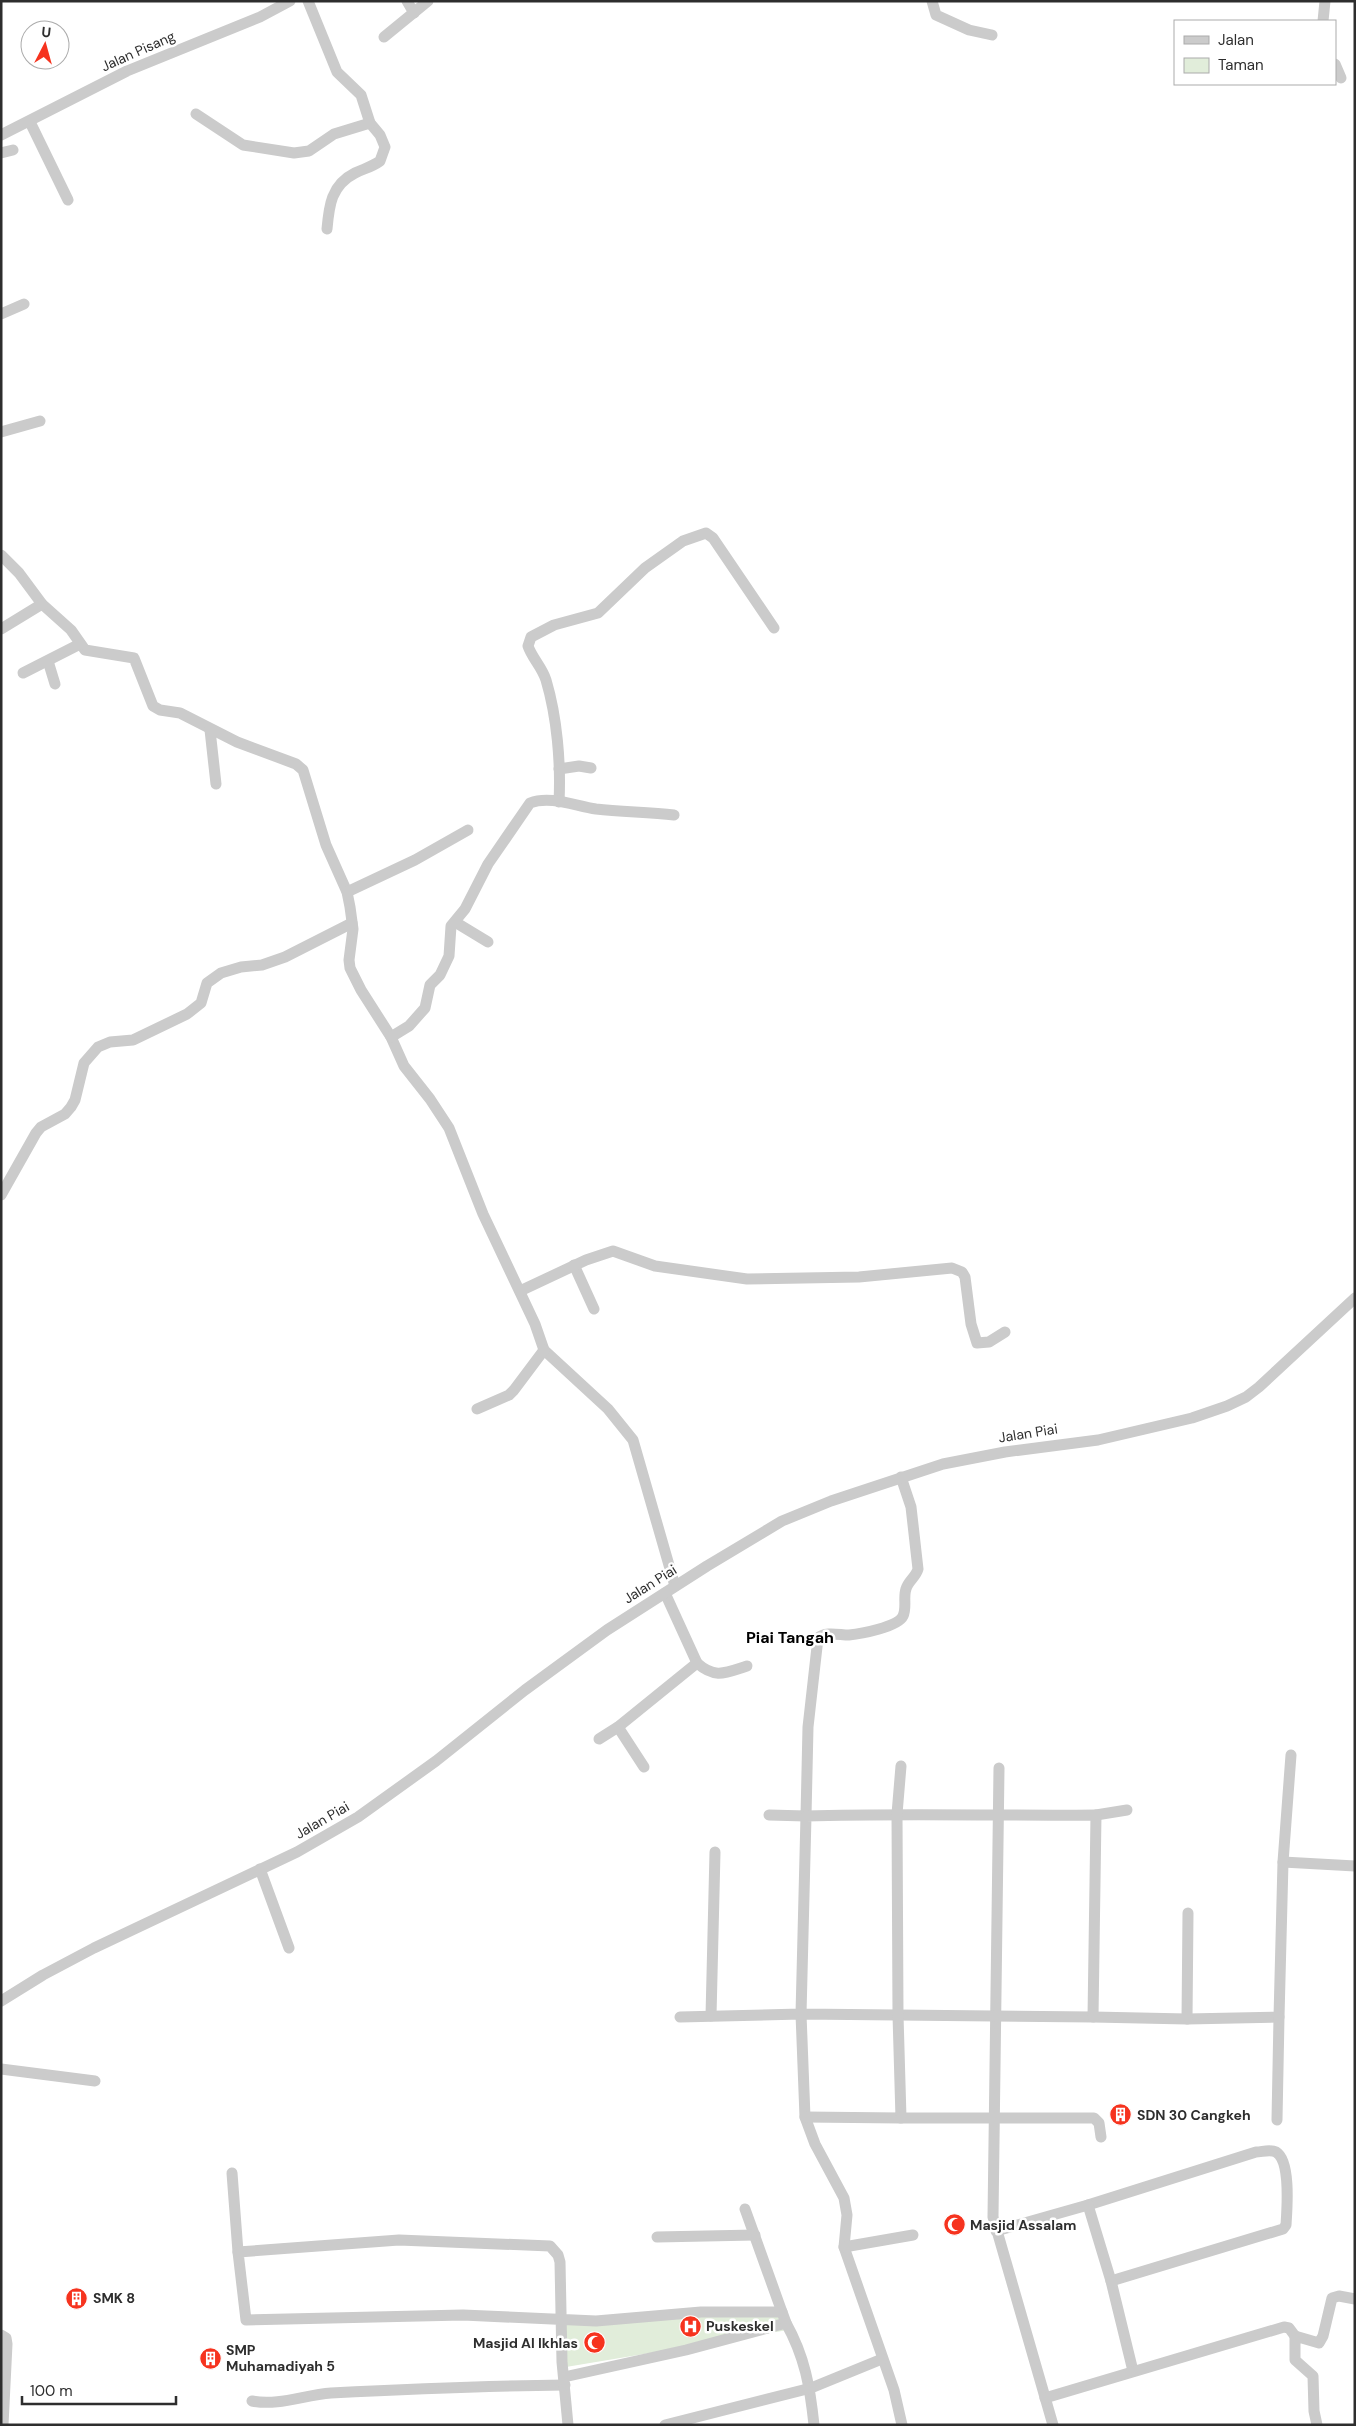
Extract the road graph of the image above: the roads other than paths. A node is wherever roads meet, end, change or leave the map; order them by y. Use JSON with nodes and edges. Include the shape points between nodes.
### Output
{"nodes":[{"id":1,"x":290,"y":1,"type":"edge"},
{"id":2,"x":308,"y":1,"type":"edge"},
{"id":3,"x":407,"y":1,"type":"edge"},
{"id":4,"x":428,"y":1,"type":"edge"},
{"id":5,"x":932,"y":1,"type":"edge"},
{"id":6,"x":1325,"y":1,"type":"edge"},
{"id":7,"x":414,"y":13,"type":"junction"},
{"id":8,"x":1323,"y":20,"type":"edge"},
{"id":9,"x":992,"y":35,"type":"dead end"},
{"id":10,"x":384,"y":37,"type":"dead end"},
{"id":11,"x":1336,"y":66,"type":"edge"},
{"id":12,"x":1341,"y":78,"type":"dead end"},
{"id":13,"x":196,"y":114,"type":"dead end"},
{"id":14,"x":30,"y":122,"type":"junction"},
{"id":15,"x":370,"y":122,"type":"junction"},
{"id":16,"x":1,"y":135,"type":"edge"},
{"id":17,"x":13,"y":150,"type":"dead end"},
{"id":18,"x":1,"y":154,"type":"edge"},
{"id":19,"x":68,"y":200,"type":"dead end"},
{"id":20,"x":327,"y":229,"type":"dead end"},
{"id":21,"x":24,"y":304,"type":"dead end"},
{"id":22,"x":1,"y":314,"type":"edge"},
{"id":23,"x":40,"y":421,"type":"dead end"},
{"id":24,"x":1,"y":432,"type":"edge"},
{"id":25,"x":1,"y":555,"type":"edge"},
{"id":26,"x":42,"y":604,"type":"junction"},
{"id":27,"x":774,"y":628,"type":"dead end"},
{"id":28,"x":1,"y":629,"type":"edge"},
{"id":29,"x":80,"y":644,"type":"junction"},
{"id":30,"x":48,"y":661,"type":"junction"},
{"id":31,"x":23,"y":673,"type":"dead end"},
{"id":32,"x":55,"y":684,"type":"dead end"},
{"id":33,"x":210,"y":730,"type":"junction"},
{"id":34,"x":591,"y":768,"type":"dead end"},
{"id":35,"x":559,"y":769,"type":"junction"},
{"id":36,"x":216,"y":784,"type":"dead end"},
{"id":37,"x":559,"y":802,"type":"junction"},
{"id":38,"x":674,"y":815,"type":"dead end"},
{"id":39,"x":468,"y":830,"type":"dead end"},
{"id":40,"x":347,"y":892,"type":"junction"},
{"id":41,"x":455,"y":922,"type":"junction"},
{"id":42,"x":352,"y":923,"type":"junction"},
{"id":43,"x":488,"y":942,"type":"dead end"},
{"id":44,"x":391,"y":1037,"type":"junction"},
{"id":45,"x":1,"y":1195,"type":"edge"},
{"id":46,"x":574,"y":1265,"type":"junction"},
{"id":47,"x":520,"y":1291,"type":"junction"},
{"id":48,"x":1355,"y":1298,"type":"edge"},
{"id":49,"x":594,"y":1309,"type":"dead end"},
{"id":50,"x":1006,"y":1332,"type":"dead end"},
{"id":51,"x":544,"y":1350,"type":"junction"},
{"id":52,"x":477,"y":1409,"type":"dead end"},
{"id":53,"x":901,"y":1477,"type":"junction"},
{"id":54,"x":670,"y":1590,"type":"junction"},
{"id":55,"x":697,"y":1663,"type":"junction"},
{"id":56,"x":747,"y":1666,"type":"dead end"},
{"id":57,"x":618,"y":1727,"type":"junction"},
{"id":58,"x":599,"y":1739,"type":"dead end"},
{"id":59,"x":1291,"y":1755,"type":"dead end"},
{"id":60,"x":901,"y":1766,"type":"dead end"},
{"id":61,"x":644,"y":1767,"type":"dead end"},
{"id":62,"x":999,"y":1768,"type":"dead end"},
{"id":63,"x":1127,"y":1810,"type":"dead end"},
{"id":64,"x":897,"y":1814,"type":"junction"},
{"id":65,"x":768,"y":1815,"type":"dead end"},
{"id":66,"x":1096,"y":1815,"type":"junction"},
{"id":67,"x":806,"y":1816,"type":"junction"},
{"id":68,"x":997,"y":1816,"type":"junction"},
{"id":69,"x":715,"y":1852,"type":"dead end"},
{"id":70,"x":1283,"y":1862,"type":"junction"},
{"id":71,"x":1355,"y":1866,"type":"edge"},
{"id":72,"x":260,"y":1869,"type":"junction"},
{"id":73,"x":1188,"y":1913,"type":"dead end"},
{"id":74,"x":289,"y":1948,"type":"dead end"},
{"id":75,"x":1,"y":2002,"type":"edge"},
{"id":76,"x":801,"y":2014,"type":"junction"},
{"id":77,"x":898,"y":2015,"type":"junction"},
{"id":78,"x":711,"y":2016,"type":"junction"},
{"id":79,"x":680,"y":2017,"type":"dead end"},
{"id":80,"x":1093,"y":2017,"type":"junction"},
{"id":81,"x":1280,"y":2017,"type":"junction"},
{"id":82,"x":994,"y":2018,"type":"junction"},
{"id":83,"x":1187,"y":2019,"type":"junction"},
{"id":84,"x":1,"y":2068,"type":"edge"},
{"id":85,"x":95,"y":2081,"type":"dead end"},
{"id":86,"x":805,"y":2117,"type":"junction"},
{"id":87,"x":993,"y":2117,"type":"junction"},
{"id":88,"x":901,"y":2118,"type":"junction"},
{"id":89,"x":1277,"y":2120,"type":"dead end"},
{"id":90,"x":1101,"y":2137,"type":"dead end"},
{"id":91,"x":232,"y":2173,"type":"dead end"},
{"id":92,"x":1088,"y":2205,"type":"junction"},
{"id":93,"x":745,"y":2209,"type":"dead end"},
{"id":94,"x":996,"y":2232,"type":"junction"},
{"id":95,"x":913,"y":2235,"type":"dead end"},
{"id":96,"x":755,"y":2236,"type":"junction"},
{"id":97,"x":657,"y":2238,"type":"dead end"},
{"id":98,"x":844,"y":2247,"type":"junction"},
{"id":99,"x":238,"y":2252,"type":"junction"},
{"id":100,"x":1111,"y":2281,"type":"junction"},
{"id":101,"x":1355,"y":2299,"type":"edge"},
{"id":102,"x":782,"y":2312,"type":"junction"},
{"id":103,"x":561,"y":2320,"type":"junction"},
{"id":104,"x":786,"y":2323,"type":"junction"},
{"id":105,"x":1,"y":2335,"type":"edge"},
{"id":106,"x":1295,"y":2336,"type":"junction"},
{"id":107,"x":882,"y":2359,"type":"junction"},
{"id":108,"x":1134,"y":2371,"type":"junction"},
{"id":109,"x":564,"y":2381,"type":"junction"},
{"id":110,"x":811,"y":2388,"type":"junction"},
{"id":111,"x":1045,"y":2398,"type":"junction"},
{"id":112,"x":252,"y":2401,"type":"dead end"},
{"id":113,"x":3,"y":2425,"type":"edge"},
{"id":114,"x":568,"y":2425,"type":"edge"},
{"id":115,"x":665,"y":2425,"type":"edge"},
{"id":116,"x":814,"y":2425,"type":"edge"},
{"id":117,"x":902,"y":2425,"type":"edge"},
{"id":118,"x":1053,"y":2425,"type":"edge"},
{"id":119,"x":1318,"y":2425,"type":"edge"}],
"edges":[{"from":1,"to":14,"type":"street","name":"Jalan Pisang","via":[[260,17],[127,71]]},
{"from":2,"to":15,"type":"street","via":[[338,72],[361,95]]},
{"from":3,"to":7,"type":"street"},
{"from":4,"to":7,"type":"street"},
{"from":5,"to":9,"type":"street","via":[[936,16],[969,30]]},
{"from":6,"to":8,"type":"street"},
{"from":7,"to":10,"type":"street"},
{"from":11,"to":12,"type":"street"},
{"from":13,"to":15,"type":"street","via":[[243,144],[294,153],[309,151],[334,134]]},
{"from":14,"to":16,"type":"street","name":"Jalan Pisang"},
{"from":14,"to":19,"type":"street"},
{"from":15,"to":20,"type":"street","via":[[384,140],[385,152],[375,165],[348,177],[336,189],[329,204]]},
{"from":17,"to":18,"type":"street"},
{"from":21,"to":22,"type":"street"},
{"from":23,"to":24,"type":"street"},
{"from":25,"to":26,"type":"street"},
{"from":26,"to":28,"type":"street"},
{"from":26,"to":29,"type":"street","via":[[65,624]]},
{"from":27,"to":35,"type":"street","via":[[713,538],[706,533],[683,541],[645,568],[598,612],[539,631],[531,637],[528,646],[541,666],[548,688]]},
{"from":29,"to":30,"type":"street"},
{"from":29,"to":33,"type":"street","via":[[92,652],[134,658],[153,706],[180,713]]},
{"from":30,"to":31,"type":"street"},
{"from":30,"to":32,"type":"street"},
{"from":33,"to":36,"type":"street"},
{"from":33,"to":40,"type":"street","via":[[296,764],[303,770],[326,845]]},
{"from":34,"to":35,"type":"street"},
{"from":35,"to":37,"type":"street"},
{"from":37,"to":38,"type":"street","via":[[598,809]]},
{"from":37,"to":41,"type":"street","via":[[535,801],[525,807]]},
{"from":39,"to":40,"type":"street"},
{"from":40,"to":42,"type":"street"},
{"from":41,"to":43,"type":"street"},
{"from":41,"to":44,"type":"street","via":[[451,926],[448,956],[440,975],[430,985],[425,1008],[409,1026]]},
{"from":42,"to":44,"type":"street","via":[[350,968],[360,990]]},
{"from":42,"to":45,"type":"street","via":[[285,957],[221,973],[207,983],[201,1003],[187,1014],[133,1040],[110,1042],[98,1047],[84,1063],[71,1107],[66,1114],[36,1133]]},
{"from":44,"to":47,"type":"street","via":[[404,1066],[449,1128],[483,1214]]},
{"from":46,"to":47,"type":"street"},
{"from":46,"to":49,"type":"street"},
{"from":46,"to":50,"type":"street","via":[[613,1251],[655,1266],[764,1280],[859,1277],[952,1268],[958,1269],[965,1277],[971,1324],[977,1343],[989,1342]]},
{"from":47,"to":51,"type":"street"},
{"from":48,"to":53,"type":"street","name":"Jalan Piai","via":[[1259,1387],[1227,1406],[1192,1418],[1098,1440],[967,1458]]},
{"from":51,"to":52,"type":"street","via":[[527,1376],[509,1395]]},
{"from":51,"to":54,"type":"street","via":[[608,1409],[633,1440]]},
{"from":53,"to":54,"type":"street","name":"Jalan Piai","via":[[782,1522]]},
{"from":53,"to":67,"type":"street","via":[[911,1507],[918,1572],[906,1587],[904,1614],[898,1621],[874,1630],[849,1635],[823,1634],[818,1638],[808,1727]]},
{"from":54,"to":55,"type":"street"},
{"from":54,"to":72,"type":"street","name":"Jalan Piai","via":[[573,1654],[358,1817]]},
{"from":55,"to":56,"type":"street","via":[[714,1674]]},
{"from":55,"to":57,"type":"street"},
{"from":57,"to":58,"type":"street"},
{"from":57,"to":61,"type":"street"},
{"from":59,"to":70,"type":"street"},
{"from":60,"to":64,"type":"street"},
{"from":62,"to":68,"type":"street"},
{"from":63,"to":66,"type":"street"},
{"from":64,"to":67,"type":"street"},
{"from":64,"to":68,"type":"street"},
{"from":64,"to":77,"type":"street"},
{"from":65,"to":67,"type":"street"},
{"from":66,"to":68,"type":"street"},
{"from":66,"to":80,"type":"street"},
{"from":67,"to":76,"type":"street"},
{"from":68,"to":82,"type":"street"},
{"from":69,"to":78,"type":"street"},
{"from":70,"to":71,"type":"street"},
{"from":70,"to":81,"type":"street"},
{"from":72,"to":74,"type":"street"},
{"from":72,"to":75,"type":"street","name":"Jalan Piai","via":[[94,1948]]},
{"from":73,"to":83,"type":"street"},
{"from":76,"to":77,"type":"street"},
{"from":76,"to":78,"type":"street"},
{"from":76,"to":86,"type":"street"},
{"from":77,"to":82,"type":"street"},
{"from":77,"to":88,"type":"street"},
{"from":78,"to":79,"type":"street"},
{"from":80,"to":82,"type":"street"},
{"from":80,"to":83,"type":"street"},
{"from":81,"to":83,"type":"street"},
{"from":81,"to":89,"type":"street"},
{"from":82,"to":87,"type":"street"},
{"from":84,"to":85,"type":"street"},
{"from":86,"to":88,"type":"street"},
{"from":86,"to":98,"type":"street","via":[[815,2144],[844,2198],[847,2215]]},
{"from":87,"to":88,"type":"street"},
{"from":87,"to":90,"type":"street","via":[[1094,2118],[1099,2122]]},
{"from":87,"to":94,"type":"street","via":[[993,2217]]},
{"from":91,"to":99,"type":"street"},
{"from":92,"to":94,"type":"street"},
{"from":92,"to":100,"type":"street"},
{"from":92,"to":100,"type":"street","via":[[1256,2152],[1271,2150],[1282,2159],[1288,2190],[1283,2229]]},
{"from":93,"to":96,"type":"street"},
{"from":94,"to":111,"type":"street"},
{"from":95,"to":98,"type":"street"},
{"from":96,"to":97,"type":"street"},
{"from":96,"to":102,"type":"street"},
{"from":98,"to":107,"type":"street"},
{"from":99,"to":103,"type":"street","via":[[246,2320],[463,2315]]},
{"from":99,"to":103,"type":"street","via":[[399,2240],[544,2245],[554,2249],[558,2255]]},
{"from":100,"to":108,"type":"street"},
{"from":101,"to":106,"type":"street","via":[[1332,2298],[1319,2343]]},
{"from":102,"to":103,"type":"street","via":[[701,2312],[596,2321]]},
{"from":102,"to":104,"type":"street"},
{"from":103,"to":109,"type":"street"},
{"from":104,"to":109,"type":"street"},
{"from":104,"to":110,"type":"street","via":[[799,2349]]},
{"from":105,"to":113,"type":"street","via":[[7,2344]]},
{"from":106,"to":108,"type":"street","via":[[1284,2327]]},
{"from":106,"to":119,"type":"street","via":[[1295,2360],[1314,2376],[1314,2411]]},
{"from":107,"to":110,"type":"street"},
{"from":107,"to":117,"type":"street","via":[[899,2406]]},
{"from":108,"to":111,"type":"street"},
{"from":109,"to":112,"type":"street","via":[[317,2394],[283,2402]]},
{"from":109,"to":114,"type":"street"},
{"from":110,"to":115,"type":"street"},
{"from":110,"to":116,"type":"street"},
{"from":111,"to":118,"type":"street"}]}
